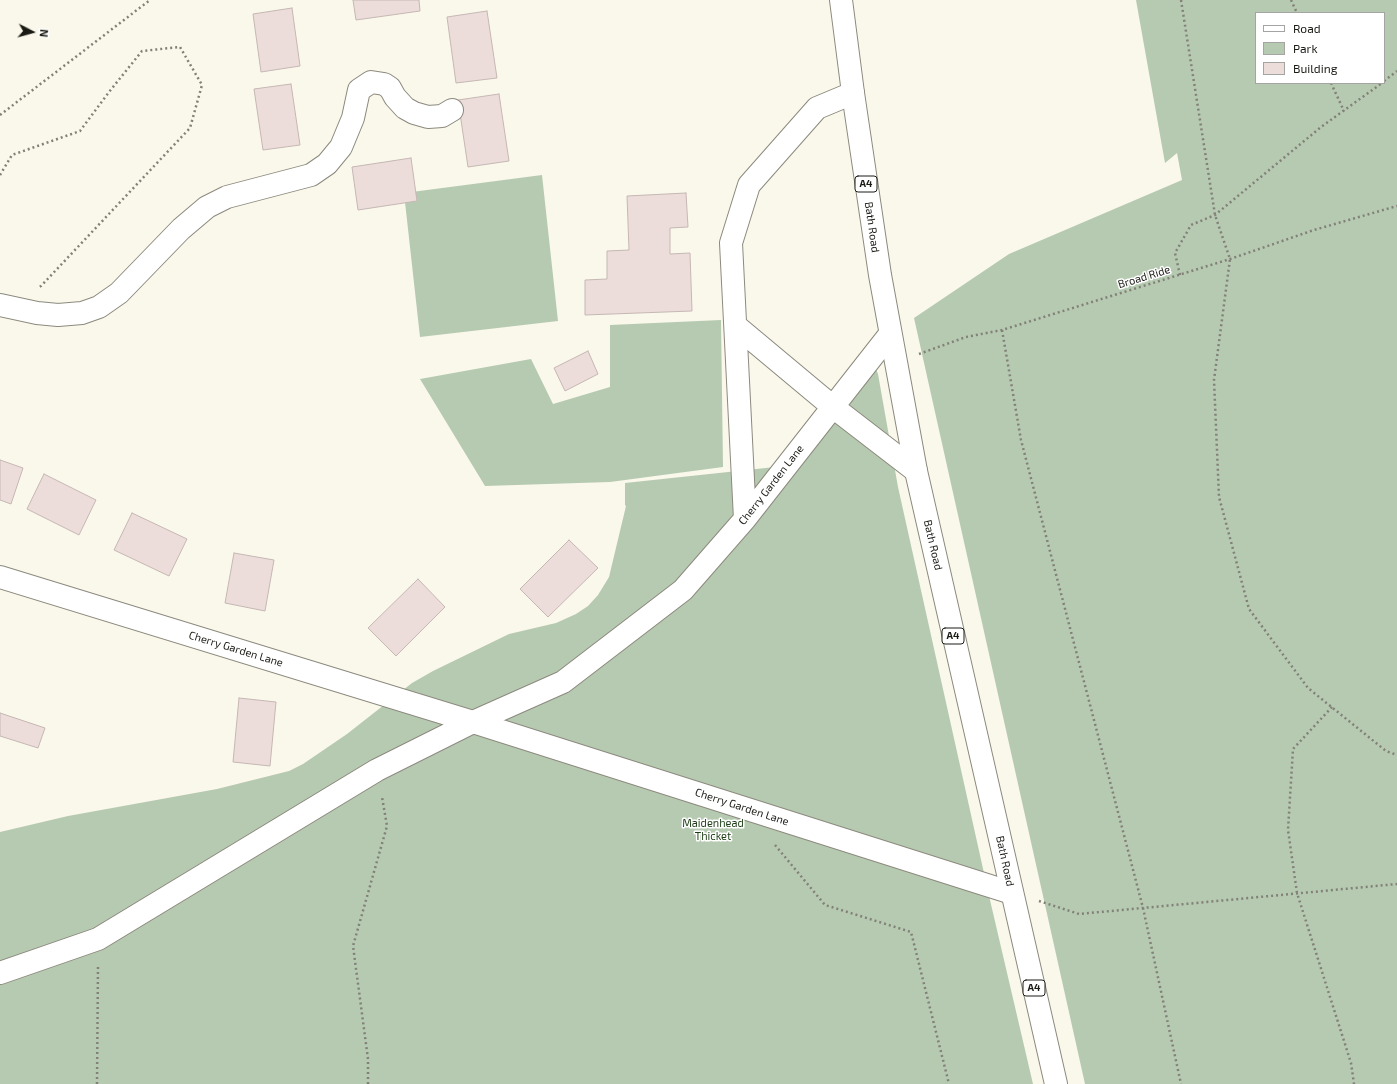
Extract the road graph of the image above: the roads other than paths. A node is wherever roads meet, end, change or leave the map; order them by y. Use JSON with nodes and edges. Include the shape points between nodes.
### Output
{"nodes":[{"id":1,"x":841,"y":0,"type":"edge"},
{"id":2,"x":853,"y":93,"type":"junction"},
{"id":3,"x":452,"y":110,"type":"dead end"},
{"id":4,"x":0,"y":305,"type":"edge"},
{"id":5,"x":736,"y":326,"type":"junction"},
{"id":6,"x":890,"y":334,"type":"junction"},
{"id":7,"x":833,"y":406,"type":"junction"},
{"id":8,"x":916,"y":471,"type":"junction"},
{"id":9,"x":745,"y":519,"type":"junction"},
{"id":10,"x":0,"y":577,"type":"edge"},
{"id":11,"x":473,"y":722,"type":"junction"},
{"id":12,"x":1012,"y":893,"type":"junction"},
{"id":13,"x":0,"y":973,"type":"edge"},
{"id":14,"x":1056,"y":1084,"type":"edge"}],
"edges":[{"from":1,"to":2,"type":"street","name":"Bath Road","number":"A4"},
{"from":2,"to":5,"type":"street","via":[[817,108],[749,185],[731,243]]},
{"from":2,"to":6,"type":"street","name":"Bath Road","number":"A4"},
{"from":3,"to":4,"type":"street","via":[[442,116],[428,117],[414,113],[405,108],[390,88],[384,84],[371,82],[359,90],[353,118],[341,147],[327,164],[311,175],[227,197],[207,207],[181,229],[119,292],[99,307],[82,313],[58,315]]},
{"from":5,"to":7,"type":"street"},
{"from":5,"to":9,"type":"street"},
{"from":6,"to":7,"type":"street","name":"Cherry Garden Lane"},
{"from":6,"to":8,"type":"street","name":"Bath Road","number":"A4"},
{"from":7,"to":8,"type":"street"},
{"from":7,"to":9,"type":"street","name":"Cherry Garden Lane"},
{"from":8,"to":12,"type":"street","name":"Bath Road","number":"A4"},
{"from":9,"to":11,"type":"street","name":"Cherry Garden Lane","via":[[682,590],[563,682]]},
{"from":10,"to":11,"type":"street","name":"Cherry Garden Lane"},
{"from":11,"to":12,"type":"street","name":"Cherry Garden Lane"},
{"from":11,"to":13,"type":"street","via":[[377,770],[98,939]]},
{"from":12,"to":14,"type":"street","name":"Bath Road","number":"A4"}]}
